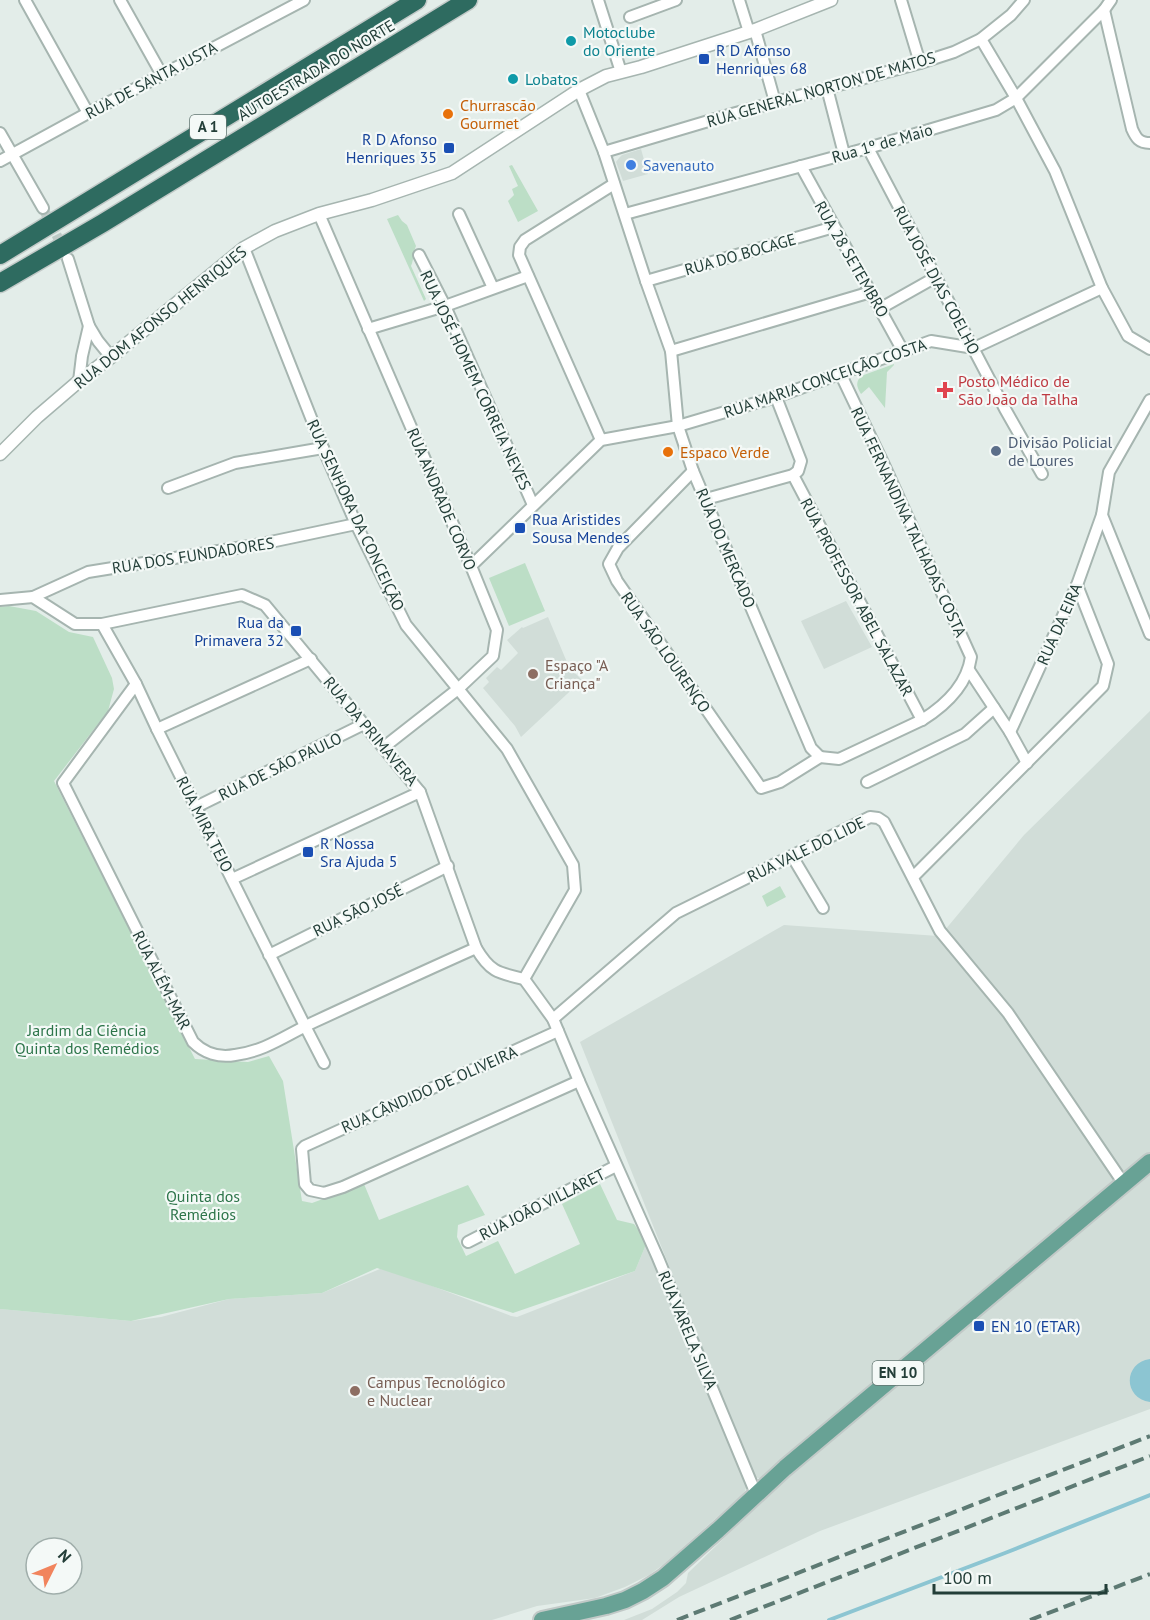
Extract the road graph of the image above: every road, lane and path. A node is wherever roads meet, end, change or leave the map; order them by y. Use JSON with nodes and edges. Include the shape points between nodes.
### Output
{"nodes":[{"id":1,"x":120,"y":0,"type":"edge"},
{"id":2,"x":304,"y":0,"type":"edge"},
{"id":3,"x":417,"y":0,"type":"edge"},
{"id":4,"x":468,"y":0,"type":"edge"},
{"id":5,"x":598,"y":0,"type":"edge"},
{"id":6,"x":676,"y":0,"type":"edge"},
{"id":7,"x":739,"y":0,"type":"edge"},
{"id":8,"x":831,"y":0,"type":"edge"},
{"id":9,"x":901,"y":0,"type":"edge"},
{"id":10,"x":1024,"y":0,"type":"edge"},
{"id":11,"x":1111,"y":0,"type":"edge"},
{"id":12,"x":27,"y":1,"type":"edge"},
{"id":13,"x":1104,"y":10,"type":"junction"},
{"id":14,"x":630,"y":16,"type":"dead end"},
{"id":15,"x":752,"y":31,"type":"junction"},
{"id":16,"x":981,"y":39,"type":"junction"},
{"id":17,"x":920,"y":63,"type":"junction"},
{"id":18,"x":621,"y":72,"type":"junction"},
{"id":19,"x":162,"y":75,"type":"junction"},
{"id":20,"x":826,"y":88,"type":"junction"},
{"id":21,"x":579,"y":90,"type":"junction"},
{"id":22,"x":1016,"y":98,"type":"junction"},
{"id":23,"x":775,"y":102,"type":"junction"},
{"id":24,"x":88,"y":113,"type":"junction"},
{"id":25,"x":0,"y":133,"type":"edge"},
{"id":26,"x":1150,"y":143,"type":"edge"},
{"id":27,"x":868,"y":148,"type":"junction"},
{"id":28,"x":604,"y":153,"type":"junction"},
{"id":29,"x":844,"y":154,"type":"junction"},
{"id":30,"x":12,"y":155,"type":"junction"},
{"id":31,"x":0,"y":161,"type":"edge"},
{"id":32,"x":801,"y":166,"type":"junction"},
{"id":33,"x":614,"y":184,"type":"junction"},
{"id":34,"x":43,"y":208,"type":"tunnel mouth"},
{"id":35,"x":319,"y":214,"type":"junction"},
{"id":36,"x":459,"y":214,"type":"dead end"},
{"id":37,"x":625,"y":214,"type":"junction"},
{"id":38,"x":834,"y":227,"type":"junction"},
{"id":39,"x":244,"y":248,"type":"junction"},
{"id":40,"x":0,"y":255,"type":"edge"},
{"id":41,"x":419,"y":255,"type":"dead end"},
{"id":42,"x":69,"y":259,"type":"tunnel mouth"},
{"id":43,"x":528,"y":276,"type":"junction"},
{"id":44,"x":936,"y":277,"type":"junction"},
{"id":45,"x":646,"y":281,"type":"junction"},
{"id":46,"x":0,"y":283,"type":"edge"},
{"id":47,"x":492,"y":288,"type":"junction"},
{"id":48,"x":1102,"y":288,"type":"junction"},
{"id":49,"x":871,"y":292,"type":"junction"},
{"id":50,"x":445,"y":306,"type":"junction"},
{"id":51,"x":881,"y":308,"type":"junction"},
{"id":52,"x":89,"y":326,"type":"junction"},
{"id":53,"x":368,"y":329,"type":"junction"},
{"id":54,"x":974,"y":348,"type":"junction"},
{"id":55,"x":1150,"y":349,"type":"edge"},
{"id":56,"x":671,"y":351,"type":"junction"},
{"id":57,"x":903,"y":351,"type":"junction"},
{"id":58,"x":111,"y":357,"type":"junction"},
{"id":59,"x":841,"y":375,"type":"junction"},
{"id":60,"x":79,"y":381,"type":"junction"},
{"id":61,"x":776,"y":397,"type":"junction"},
{"id":62,"x":1150,"y":400,"type":"edge"},
{"id":63,"x":678,"y":426,"type":"junction"},
{"id":64,"x":601,"y":440,"type":"junction"},
{"id":65,"x":323,"y":448,"type":"junction"},
{"id":66,"x":0,"y":454,"type":"edge"},
{"id":67,"x":693,"y":471,"type":"junction"},
{"id":68,"x":1042,"y":474,"type":"dead end"},
{"id":69,"x":793,"y":475,"type":"junction"},
{"id":70,"x":168,"y":488,"type":"dead end"},
{"id":71,"x":706,"y":499,"type":"junction"},
{"id":72,"x":533,"y":505,"type":"junction"},
{"id":73,"x":1102,"y":514,"type":"junction"},
{"id":74,"x":357,"y":524,"type":"junction"},
{"id":75,"x":471,"y":566,"type":"junction"},
{"id":76,"x":1077,"y":585,"type":"junction"},
{"id":77,"x":33,"y":597,"type":"junction"},
{"id":78,"x":0,"y":600,"type":"edge"},
{"id":79,"x":102,"y":624,"type":"junction"},
{"id":80,"x":1150,"y":634,"type":"edge"},
{"id":81,"x":311,"y":659,"type":"junction"},
{"id":82,"x":969,"y":670,"type":"junction"},
{"id":83,"x":136,"y":684,"type":"junction"},
{"id":84,"x":458,"y":689,"type":"junction"},
{"id":85,"x":994,"y":708,"type":"junction"},
{"id":86,"x":922,"y":720,"type":"junction"},
{"id":87,"x":364,"y":724,"type":"junction"},
{"id":88,"x":157,"y":729,"type":"junction"},
{"id":89,"x":1010,"y":732,"type":"junction"},
{"id":90,"x":384,"y":747,"type":"junction"},
{"id":91,"x":820,"y":758,"type":"junction"},
{"id":92,"x":1027,"y":763,"type":"junction"},
{"id":93,"x":867,"y":782,"type":"dead end"},
{"id":94,"x":420,"y":792,"type":"junction"},
{"id":95,"x":196,"y":807,"type":"junction"},
{"id":96,"x":792,"y":855,"type":"junction"},
{"id":97,"x":448,"y":866,"type":"junction"},
{"id":98,"x":913,"y":878,"type":"junction"},
{"id":99,"x":232,"y":879,"type":"junction"},
{"id":100,"x":823,"y":908,"type":"dead end"},
{"id":101,"x":476,"y":948,"type":"junction"},
{"id":102,"x":269,"y":954,"type":"junction"},
{"id":103,"x":524,"y":979,"type":"junction"},
{"id":104,"x":553,"y":1019,"type":"junction"},
{"id":105,"x":305,"y":1026,"type":"junction"},
{"id":106,"x":558,"y":1031,"type":"junction"},
{"id":107,"x":324,"y":1063,"type":"dead end"},
{"id":108,"x":579,"y":1081,"type":"junction"},
{"id":109,"x":1150,"y":1162,"type":"edge"},
{"id":110,"x":616,"y":1166,"type":"junction"},
{"id":111,"x":1124,"y":1184,"type":"junction"},
{"id":112,"x":468,"y":1242,"type":"dead end"},
{"id":113,"x":756,"y":1494,"type":"junction"},
{"id":114,"x":542,"y":1620,"type":"edge"}],
"edges":[{"from":1,"to":19,"type":"street"},
{"from":2,"to":19,"type":"street","name":"RUA DE SANTA JUSTA"},
{"from":3,"to":40,"type":"highway","name":"AUTOESTRADA DO NORTE","number":"A 1"},
{"from":4,"to":46,"type":"highway","name":"AUTOESTRADA DO NORTE","number":"A 1"},
{"from":5,"to":18,"type":"street"},
{"from":6,"to":14,"type":"street"},
{"from":7,"to":15,"type":"street"},
{"from":8,"to":15,"type":"street","name":"RUA DOM AFONSO HENRIQUES"},
{"from":9,"to":17,"type":"street"},
{"from":10,"to":16,"type":"street","name":"RUA GENERAL NORTON DE MATOS"},
{"from":11,"to":13,"type":"street","name":"Rua 1º de Maio"},
{"from":12,"to":24,"type":"street"},
{"from":13,"to":22,"type":"street","name":"Rua 1º de Maio"},
{"from":13,"to":26,"type":"street","via":[[1132,129],[1142,143]]},
{"from":15,"to":18,"type":"street","name":"RUA DOM AFONSO HENRIQUES"},
{"from":15,"to":23,"type":"street"},
{"from":16,"to":17,"type":"street","name":"RUA GENERAL NORTON DE MATOS"},
{"from":16,"to":22,"type":"street"},
{"from":17,"to":20,"type":"street","name":"RUA GENERAL NORTON DE MATOS"},
{"from":18,"to":21,"type":"street","name":"RUA DOM AFONSO HENRIQUES"},
{"from":19,"to":24,"type":"street","name":"RUA DE SANTA JUSTA"},
{"from":20,"to":23,"type":"street","name":"RUA GENERAL NORTON DE MATOS"},
{"from":20,"to":29,"type":"street"},
{"from":21,"to":28,"type":"street","name":"RUA DO MERCADO"},
{"from":21,"to":35,"type":"street","name":"RUA DOM AFONSO HENRIQUES","via":[[452,173]]},
{"from":22,"to":27,"type":"street","name":"Rua 1º de Maio","via":[[996,110]]},
{"from":22,"to":48,"type":"street","via":[[1054,171]]},
{"from":23,"to":28,"type":"street","name":"RUA GENERAL NORTON DE MATOS"},
{"from":24,"to":30,"type":"street","name":"RUA DE SANTA JUSTA"},
{"from":25,"to":30,"type":"street"},
{"from":27,"to":29,"type":"street","name":"Rua 1º de Maio"},
{"from":27,"to":44,"type":"street","name":"RUA JOSÉ DIAS COELHO"},
{"from":28,"to":33,"type":"street","name":"RUA DO MERCADO"},
{"from":29,"to":32,"type":"street","name":"Rua 1º de Maio"},
{"from":30,"to":31,"type":"street","name":"RUA DE SANTA JUSTA"},
{"from":30,"to":34,"type":"street"},
{"from":32,"to":37,"type":"street","name":"Rua 1º de Maio"},
{"from":32,"to":38,"type":"street","name":"RUA 28 SETEMBRO"},
{"from":33,"to":37,"type":"street","name":"RUA DO MERCADO"},
{"from":33,"to":43,"type":"street","via":[[525,240],[519,255]]},
{"from":35,"to":39,"type":"street","name":"RUA DOM AFONSO HENRIQUES"},
{"from":35,"to":53,"type":"street","name":"RUA ANDRADE CORVO"},
{"from":36,"to":47,"type":"street"},
{"from":37,"to":45,"type":"street","name":"RUA DO MERCADO"},
{"from":38,"to":45,"type":"street","name":"RUA DO BOCAGE"},
{"from":38,"to":49,"type":"street","name":"RUA 28 SETEMBRO"},
{"from":39,"to":58,"type":"street","name":"RUA DOM AFONSO HENRIQUES"},
{"from":39,"to":65,"type":"street","name":"RUA SENHORA DA CONCEIÇÃO"},
{"from":41,"to":50,"type":"street","name":"RUA JOSÉ HOMEM CORREIA NEVES"},
{"from":42,"to":52,"type":"street"},
{"from":43,"to":47,"type":"street"},
{"from":43,"to":64,"type":"street"},
{"from":44,"to":51,"type":"street"},
{"from":44,"to":54,"type":"street","name":"RUA JOSÉ DIAS COELHO"},
{"from":45,"to":56,"type":"street","name":"RUA DO MERCADO"},
{"from":47,"to":50,"type":"street"},
{"from":48,"to":54,"type":"street"},
{"from":48,"to":55,"type":"street","via":[[1128,336]]},
{"from":49,"to":51,"type":"street","name":"RUA 28 SETEMBRO"},
{"from":49,"to":56,"type":"street"},
{"from":50,"to":53,"type":"street"},
{"from":50,"to":72,"type":"street","name":"RUA JOSÉ HOMEM CORREIA NEVES"},
{"from":51,"to":57,"type":"street","name":"RUA 28 SETEMBRO"},
{"from":52,"to":58,"type":"street"},
{"from":52,"to":60,"type":"street"},
{"from":53,"to":75,"type":"street","name":"RUA ANDRADE CORVO"},
{"from":54,"to":57,"type":"street","name":"RUA MARIA CONCEIÇÃO COSTA","via":[[932,341]]},
{"from":54,"to":68,"type":"street","name":"RUA JOSÉ DIAS COELHO"},
{"from":56,"to":63,"type":"street","name":"RUA DO MERCADO"},
{"from":57,"to":59,"type":"street","name":"RUA MARIA CONCEIÇÃO COSTA"},
{"from":58,"to":60,"type":"street","name":"RUA DOM AFONSO HENRIQUES"},
{"from":59,"to":61,"type":"street","name":"RUA MARIA CONCEIÇÃO COSTA"},
{"from":59,"to":82,"type":"street","name":"RUA FERNANDINA TALHADAS COSTA","via":[[971,657]]},
{"from":60,"to":66,"type":"street","name":"RUA DOM AFONSO HENRIQUES"},
{"from":61,"to":63,"type":"street","name":"RUA MARIA CONCEIÇÃO COSTA"},
{"from":61,"to":69,"type":"street","via":[[801,461]]},
{"from":62,"to":73,"type":"street","name":"RUA DA EIRA","via":[[1109,472]]},
{"from":63,"to":64,"type":"street","name":"RUA MARIA CONCEIÇÃO COSTA"},
{"from":63,"to":67,"type":"street","name":"RUA DO MERCADO"},
{"from":64,"to":72,"type":"street"},
{"from":65,"to":70,"type":"street","via":[[235,463]]},
{"from":65,"to":74,"type":"street","name":"RUA SENHORA DA CONCEIÇÃO"},
{"from":67,"to":71,"type":"street","name":"RUA DO MERCADO"},
{"from":67,"to":91,"type":"street","name":"RUA SÃO LOURENÇO","via":[[618,548],[609,564],[761,788],[780,782]]},
{"from":69,"to":71,"type":"street"},
{"from":69,"to":86,"type":"street","name":"RUA PROFESSOR ABEL SALAZAR"},
{"from":71,"to":91,"type":"street","name":"RUA DO MERCADO","via":[[811,748]]},
{"from":72,"to":75,"type":"street"},
{"from":73,"to":76,"type":"street","name":"RUA DA EIRA"},
{"from":73,"to":80,"type":"street"},
{"from":74,"to":77,"type":"street","name":"RUA DOS FUNDADORES","via":[[88,572]]},
{"from":74,"to":84,"type":"street","name":"RUA SENHORA DA CONCEIÇÃO","via":[[406,625]]},
{"from":75,"to":84,"type":"street","name":"RUA ANDRADE CORVO","via":[[497,630],[493,656]]},
{"from":76,"to":89,"type":"street","name":"RUA DA EIRA"},
{"from":76,"to":92,"type":"street","via":[[1108,664],[1103,686]]},
{"from":77,"to":78,"type":"street"},
{"from":77,"to":79,"type":"street","name":"RUA DA PRIMAVERA","via":[[75,624]]},
{"from":79,"to":81,"type":"street","name":"RUA DA PRIMAVERA","via":[[242,595],[264,605]]},
{"from":79,"to":83,"type":"street","name":"RUA MIRA TEJO"},
{"from":81,"to":87,"type":"street","name":"RUA DA PRIMAVERA"},
{"from":81,"to":88,"type":"street"},
{"from":82,"to":85,"type":"street"},
{"from":82,"to":86,"type":"street","via":[[955,693]]},
{"from":83,"to":88,"type":"street","name":"RUA MIRA TEJO"},
{"from":83,"to":105,"type":"street","name":"RUA ALÉM-MAR","via":[[63,783],[200,1050],[232,1056],[264,1049]]},
{"from":84,"to":90,"type":"street","name":"RUA ANDRADE CORVO"},
{"from":84,"to":103,"type":"street","name":"RUA SENHORA DA CONCEIÇÃO","via":[[507,749],[573,865],[575,890]]},
{"from":85,"to":89,"type":"street"},
{"from":85,"to":93,"type":"street","via":[[965,734]]},
{"from":86,"to":91,"type":"street","via":[[839,759]]},
{"from":87,"to":90,"type":"street","name":"RUA DA PRIMAVERA"},
{"from":87,"to":95,"type":"street","name":"RUA DE SÃO PAULO"},
{"from":88,"to":95,"type":"street","name":"RUA MIRA TEJO"},
{"from":89,"to":92,"type":"street"},
{"from":90,"to":94,"type":"street","name":"RUA DA PRIMAVERA"},
{"from":92,"to":98,"type":"street"},
{"from":94,"to":97,"type":"street","name":"RUA DA PRIMAVERA"},
{"from":94,"to":99,"type":"street"},
{"from":95,"to":99,"type":"street","name":"RUA MIRA TEJO"},
{"from":96,"to":98,"type":"street","name":"RUA VALE DO LIDE","via":[[870,817],[878,818],[884,822]]},
{"from":96,"to":100,"type":"street"},
{"from":96,"to":104,"type":"street","name":"RUA VALE DO LIDE","via":[[676,913]]},
{"from":97,"to":101,"type":"street","name":"RUA DA PRIMAVERA"},
{"from":97,"to":102,"type":"street","name":"RUA SÃO JOSÉ"},
{"from":98,"to":111,"type":"street","name":"RUA VALE DO LIDE","via":[[940,931],[1008,1013]]},
{"from":99,"to":102,"type":"street","name":"RUA MIRA TEJO"},
{"from":101,"to":103,"type":"street","name":"RUA DA PRIMAVERA","via":[[496,972]]},
{"from":101,"to":105,"type":"street","name":"RUA ALÉM-MAR"},
{"from":102,"to":105,"type":"street","name":"RUA MIRA TEJO"},
{"from":103,"to":104,"type":"street"},
{"from":104,"to":106,"type":"street"},
{"from":105,"to":107,"type":"street","name":"RUA MIRA TEJO"},
{"from":106,"to":108,"type":"street"},
{"from":106,"to":108,"type":"street","name":"RUA CÂNDIDO DE OLIVEIRA","via":[[304,1146],[306,1184],[310,1190],[324,1193],[344,1187]]},
{"from":108,"to":110,"type":"street"},
{"from":109,"to":111,"type":"main road","number":"EN 10"},
{"from":110,"to":112,"type":"street","name":"RUA JOÃO VILLARET"},
{"from":110,"to":113,"type":"street","name":"RUA VARELA SILVA"},
{"from":111,"to":113,"type":"main road","number":"EN 10"},
{"from":113,"to":114,"type":"main road","number":"EN 10","via":[[682,1562],[643,1591],[606,1606]]}]}
